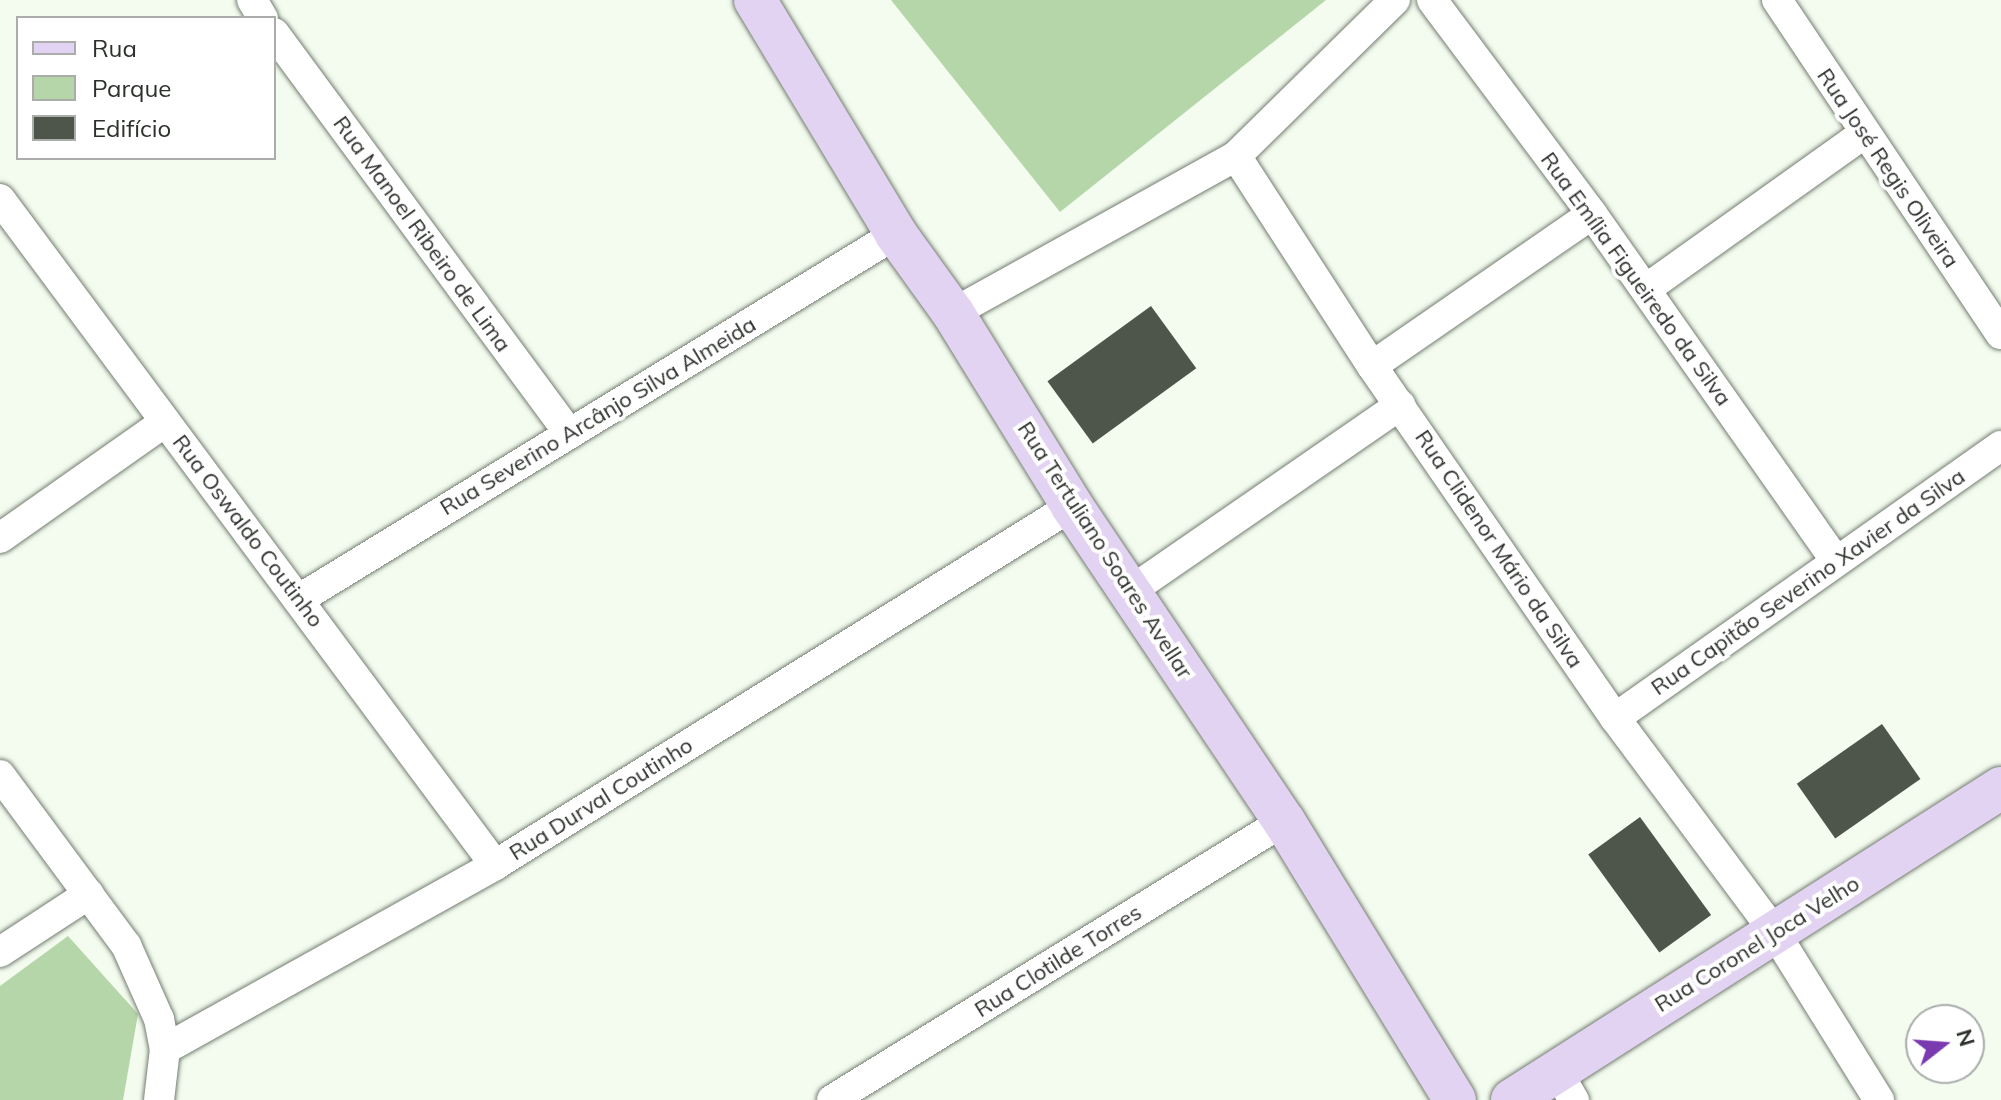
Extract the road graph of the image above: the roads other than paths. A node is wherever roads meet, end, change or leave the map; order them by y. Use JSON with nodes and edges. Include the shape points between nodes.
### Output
{"nodes":[{"id":1,"x":755,"y":0,"type":"edge"},
{"id":2,"x":1395,"y":0,"type":"edge"},
{"id":3,"x":1432,"y":0,"type":"edge"},
{"id":4,"x":1777,"y":0,"type":"edge"},
{"id":5,"x":276,"y":36,"type":"edge"},
{"id":6,"x":1863,"y":134,"type":"junction"},
{"id":7,"x":1236,"y":156,"type":"junction"},
{"id":8,"x":0,"y":199,"type":"edge"},
{"id":9,"x":1592,"y":214,"type":"junction"},
{"id":10,"x":896,"y":234,"type":"junction"},
{"id":11,"x":1646,"y":289,"type":"junction"},
{"id":12,"x":953,"y":313,"type":"junction"},
{"id":13,"x":2001,"y":334,"type":"edge"},
{"id":14,"x":1372,"y":366,"type":"junction"},
{"id":15,"x":1400,"y":405,"type":"junction"},
{"id":16,"x":165,"y":422,"type":"junction"},
{"id":17,"x":570,"y":434,"type":"junction"},
{"id":18,"x":2001,"y":446,"type":"edge"},
{"id":19,"x":1072,"y":506,"type":"junction"},
{"id":20,"x":0,"y":538,"type":"edge"},
{"id":21,"x":1836,"y":561,"type":"junction"},
{"id":22,"x":1132,"y":590,"type":"junction"},
{"id":23,"x":301,"y":598,"type":"junction"},
{"id":24,"x":1615,"y":718,"type":"junction"},
{"id":25,"x":0,"y":775,"type":"edge"},
{"id":26,"x":1999,"y":793,"type":"edge"},
{"id":27,"x":1284,"y":821,"type":"junction"},
{"id":28,"x":495,"y":865,"type":"junction"},
{"id":29,"x":89,"y":894,"type":"junction"},
{"id":30,"x":1775,"y":933,"type":"junction"},
{"id":31,"x":0,"y":952,"type":"edge"},
{"id":32,"x":165,"y":1049,"type":"junction"},
{"id":33,"x":1565,"y":1086,"type":"edge"},
{"id":34,"x":159,"y":1100,"type":"edge"},
{"id":35,"x":832,"y":1100,"type":"edge"},
{"id":36,"x":1455,"y":1100,"type":"edge"},
{"id":37,"x":1512,"y":1100,"type":"edge"},
{"id":38,"x":1879,"y":1100,"type":"edge"}],
"edges":[{"from":1,"to":10,"type":"street","name":"Rua Tertuliano Soares Avellar"},
{"from":2,"to":7,"type":"street"},
{"from":3,"to":9,"type":"street","name":"Rua Emília Figueiredo da Silva"},
{"from":4,"to":6,"type":"street","name":"Rua José Regis Oliveira"},
{"from":5,"to":17,"type":"street","name":"Rua Manoel Ribeiro de Lima"},
{"from":6,"to":11,"type":"street"},
{"from":6,"to":13,"type":"street","name":"Rua José Regis Oliveira"},
{"from":7,"to":12,"type":"street"},
{"from":7,"to":14,"type":"street","name":"Rua Clidenor Mário da Silva"},
{"from":8,"to":16,"type":"street","name":"Rua Oswaldo Coutinho"},
{"from":9,"to":11,"type":"street","name":"Rua Emília Figueiredo da Silva"},
{"from":9,"to":14,"type":"street"},
{"from":10,"to":12,"type":"street","name":"Rua Tertuliano Soares Avellar"},
{"from":10,"to":17,"type":"street","name":"Rua Severino Arcânjo Silva Almeida"},
{"from":11,"to":21,"type":"street","name":"Rua Emília Figueiredo da Silva"},
{"from":12,"to":19,"type":"street","name":"Rua Tertuliano Soares Avellar"},
{"from":14,"to":15,"type":"street","name":"Rua Clidenor Mário da Silva"},
{"from":15,"to":22,"type":"street"},
{"from":15,"to":24,"type":"street","name":"Rua Clidenor Mário da Silva"},
{"from":16,"to":20,"type":"street"},
{"from":16,"to":23,"type":"street","name":"Rua Oswaldo Coutinho"},
{"from":17,"to":23,"type":"street","name":"Rua Severino Arcânjo Silva Almeida"},
{"from":18,"to":21,"type":"street","name":"Rua Capitão Severino Xavier da Silva"},
{"from":19,"to":22,"type":"street","name":"Rua Tertuliano Soares Avellar"},
{"from":19,"to":28,"type":"street","name":"Rua Durval Coutinho"},
{"from":21,"to":24,"type":"street","name":"Rua Capitão Severino Xavier da Silva"},
{"from":22,"to":27,"type":"street","name":"Rua Tertuliano Soares Avellar"},
{"from":23,"to":28,"type":"street","name":"Rua Oswaldo Coutinho"},
{"from":24,"to":30,"type":"street","name":"Rua Clidenor Mário da Silva"},
{"from":25,"to":29,"type":"street"},
{"from":26,"to":30,"type":"street","name":"Rua Coronel Joca Velho"},
{"from":27,"to":35,"type":"street","name":"Rua Clotilde Torres"},
{"from":27,"to":36,"type":"street","name":"Rua Tertuliano Soares Avellar"},
{"from":28,"to":32,"type":"street","name":"Rua Durval Coutinho"},
{"from":29,"to":31,"type":"street"},
{"from":29,"to":32,"type":"street","via":[[126,945],[149,992]]},
{"from":30,"to":33,"type":"street","name":"Rua Coronel Joca Velho"},
{"from":30,"to":38,"type":"street","name":"Rua Clidenor Mário da Silva"},
{"from":32,"to":34,"type":"street"},
{"from":33,"to":37,"type":"street","name":"Rua Coronel Joca Velho"}]}
